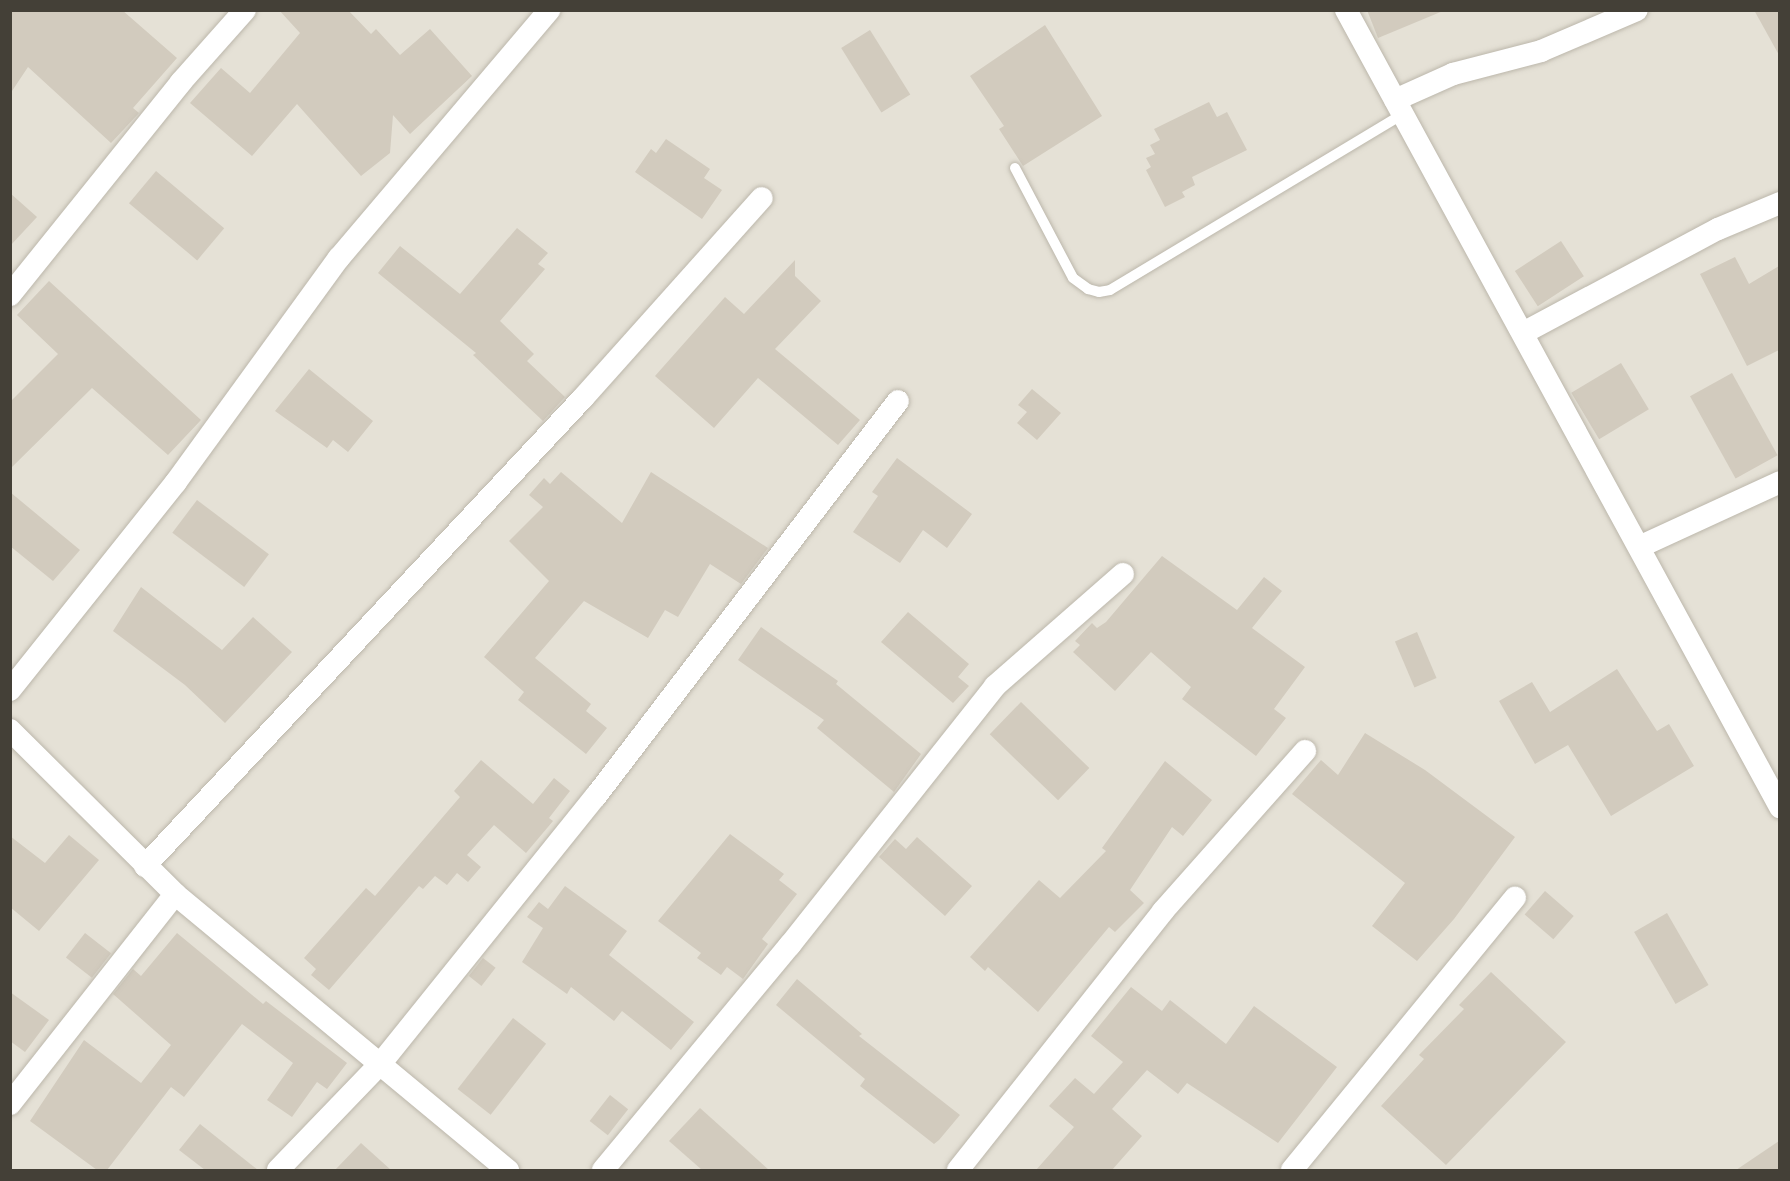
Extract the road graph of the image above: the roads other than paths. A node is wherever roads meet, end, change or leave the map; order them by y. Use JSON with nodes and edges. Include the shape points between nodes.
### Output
{"nodes":[{"id":1,"x":245,"y":10,"type":"edge"},
{"id":2,"x":549,"y":10,"type":"edge"},
{"id":3,"x":1346,"y":10,"type":"edge"},
{"id":4,"x":1637,"y":10,"type":"edge"},
{"id":5,"x":1399,"y":107,"type":"junction"},
{"id":6,"x":1015,"y":168,"type":"dead end"},
{"id":7,"x":762,"y":198,"type":"dead end"},
{"id":8,"x":1779,"y":202,"type":"edge"},
{"id":9,"x":10,"y":295,"type":"edge"},
{"id":10,"x":1523,"y":333,"type":"junction"},
{"id":11,"x":898,"y":401,"type":"dead end"},
{"id":12,"x":1779,"y":483,"type":"edge"},
{"id":13,"x":1639,"y":547,"type":"junction"},
{"id":14,"x":1123,"y":574,"type":"dead end"},
{"id":15,"x":10,"y":690,"type":"edge"},
{"id":16,"x":10,"y":730,"type":"edge"},
{"id":17,"x":1305,"y":751,"type":"dead end"},
{"id":18,"x":1779,"y":807,"type":"edge"},
{"id":19,"x":145,"y":866,"type":"junction"},
{"id":20,"x":174,"y":894,"type":"junction"},
{"id":21,"x":1515,"y":898,"type":"dead end"},
{"id":22,"x":381,"y":1063,"type":"junction"},
{"id":23,"x":10,"y":1104,"type":"edge"},
{"id":24,"x":278,"y":1170,"type":"edge"},
{"id":25,"x":508,"y":1170,"type":"edge"},
{"id":26,"x":603,"y":1170,"type":"edge"},
{"id":27,"x":958,"y":1170,"type":"edge"},
{"id":28,"x":1292,"y":1170,"type":"edge"}],
"edges":[{"from":1,"to":9,"type":"street","via":[[181,82]]},
{"from":2,"to":15,"type":"street","via":[[339,258],[176,482]]},
{"from":3,"to":5,"type":"street"},
{"from":4,"to":5,"type":"street","via":[[1541,51],[1454,75]]},
{"from":5,"to":6,"type":"lane","via":[[1110,290],[1099,292],[1088,290],[1073,278]]},
{"from":5,"to":10,"type":"street"},
{"from":7,"to":19,"type":"street","via":[[583,398]]},
{"from":8,"to":10,"type":"street","via":[[1718,229]]},
{"from":10,"to":13,"type":"street"},
{"from":11,"to":22,"type":"street","via":[[596,796]]},
{"from":12,"to":13,"type":"street"},
{"from":13,"to":18,"type":"street"},
{"from":14,"to":26,"type":"street","via":[[995,686],[790,945]]},
{"from":16,"to":19,"type":"street"},
{"from":17,"to":27,"type":"street","via":[[1163,911]]},
{"from":19,"to":20,"type":"street"},
{"from":20,"to":22,"type":"street"},
{"from":20,"to":23,"type":"street"},
{"from":21,"to":28,"type":"street"},
{"from":22,"to":24,"type":"street"},
{"from":22,"to":25,"type":"street"}]}
